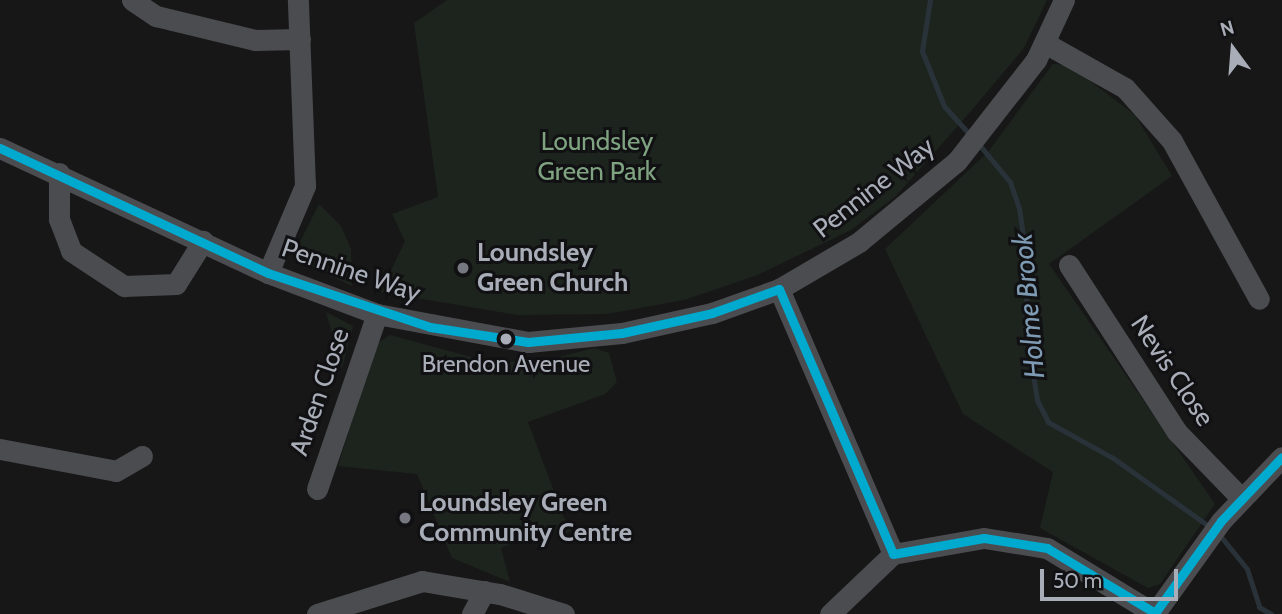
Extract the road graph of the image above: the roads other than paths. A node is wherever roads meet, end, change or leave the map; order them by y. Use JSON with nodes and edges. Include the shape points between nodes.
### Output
{"nodes":[{"id":1,"x":132,"y":0,"type":"edge"},
{"id":2,"x":298,"y":0,"type":"edge"},
{"id":3,"x":1064,"y":0,"type":"edge"},
{"id":4,"x":300,"y":39,"type":"junction"},
{"id":5,"x":1045,"y":43,"type":"junction"},
{"id":6,"x":0,"y":148,"type":"edge"},
{"id":7,"x":59,"y":173,"type":"junction"},
{"id":8,"x":202,"y":241,"type":"junction"},
{"id":9,"x":1069,"y":265,"type":"dead end"},
{"id":10,"x":268,"y":273,"type":"junction"},
{"id":11,"x":779,"y":289,"type":"junction"},
{"id":12,"x":1259,"y":299,"type":"dead end"},
{"id":13,"x":377,"y":314,"type":"junction"},
{"id":14,"x":0,"y":449,"type":"edge"},
{"id":15,"x":142,"y":456,"type":"dead end"},
{"id":16,"x":1282,"y":457,"type":"edge"},
{"id":17,"x":317,"y":489,"type":"dead end"},
{"id":18,"x":1241,"y":499,"type":"junction"},
{"id":19,"x":894,"y":554,"type":"junction"},
{"id":20,"x":484,"y":591,"type":"junction"},
{"id":21,"x":317,"y":614,"type":"edge"},
{"id":22,"x":472,"y":614,"type":"edge"},
{"id":23,"x":564,"y":614,"type":"edge"},
{"id":24,"x":830,"y":614,"type":"edge"},
{"id":25,"x":1155,"y":614,"type":"edge"}],
"edges":[{"from":1,"to":4,"type":"street","via":[[156,16],[255,40]]},
{"from":2,"to":4,"type":"street"},
{"from":3,"to":5,"type":"street","name":"Pennine Way"},
{"from":4,"to":10,"type":"street","via":[[305,186]]},
{"from":5,"to":11,"type":"street","name":"Pennine Way","via":[[974,140],[859,242]]},
{"from":5,"to":12,"type":"street","via":[[1125,88],[1172,141]]},
{"from":6,"to":7,"type":"street","name":"Pennine Way"},
{"from":7,"to":8,"type":"street","name":"Pennine Way"},
{"from":7,"to":8,"type":"street","via":[[59,219],[71,251],[124,286],[176,284]]},
{"from":8,"to":10,"type":"street","name":"Pennine Way"},
{"from":9,"to":18,"type":"street","name":"Nevis Close","via":[[1177,432]]},
{"from":10,"to":13,"type":"street","name":"Pennine Way"},
{"from":11,"to":13,"type":"street","name":"Pennine Way","via":[[712,313],[635,330],[527,342]]},
{"from":11,"to":19,"type":"street"},
{"from":13,"to":17,"type":"street","name":"Arden Close"},
{"from":14,"to":15,"type":"street","via":[[116,471]]},
{"from":16,"to":18,"type":"street"},
{"from":18,"to":25,"type":"street"},
{"from":19,"to":24,"type":"street"},
{"from":19,"to":25,"type":"street","via":[[984,538],[1047,548]]},
{"from":20,"to":21,"type":"street","via":[[422,581]]},
{"from":20,"to":22,"type":"street"},
{"from":20,"to":23,"type":"street"}]}
